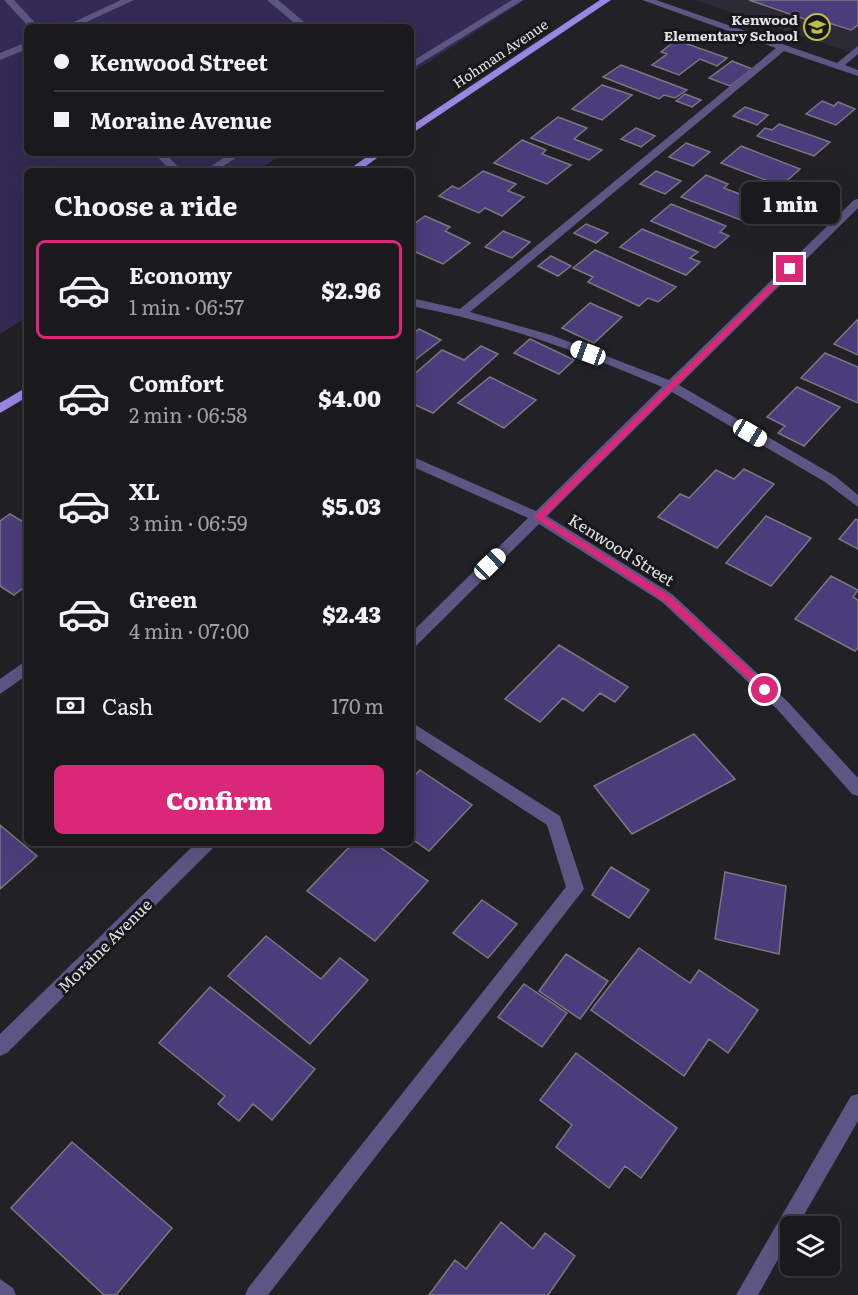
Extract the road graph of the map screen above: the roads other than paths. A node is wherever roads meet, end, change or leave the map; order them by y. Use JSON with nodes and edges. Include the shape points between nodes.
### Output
{"nodes":[{"id":1,"x":9,"y":0,"type":"edge"},
{"id":2,"x":129,"y":0,"type":"edge"},
{"id":3,"x":272,"y":0,"type":"edge"},
{"id":4,"x":518,"y":0,"type":"edge"},
{"id":5,"x":606,"y":0,"type":"edge"},
{"id":6,"x":647,"y":0,"type":"edge"},
{"id":7,"x":31,"y":24,"type":"edge"},
{"id":8,"x":75,"y":24,"type":"edge"},
{"id":9,"x":300,"y":24,"type":"edge"},
{"id":10,"x":24,"y":46,"type":"edge"},
{"id":11,"x":783,"y":47,"type":"junction"},
{"id":12,"x":858,"y":49,"type":"edge"},
{"id":13,"x":0,"y":57,"type":"edge"},
{"id":14,"x":414,"y":64,"type":"edge"},
{"id":15,"x":839,"y":66,"type":"junction"},
{"id":16,"x":858,"y":73,"type":"edge"},
{"id":17,"x":414,"y":129,"type":"edge"},
{"id":18,"x":162,"y":156,"type":"edge"},
{"id":19,"x":233,"y":156,"type":"edge"},
{"id":20,"x":374,"y":156,"type":"edge"},
{"id":21,"x":174,"y":168,"type":"edge"},
{"id":22,"x":214,"y":168,"type":"edge"},
{"id":23,"x":356,"y":168,"type":"edge"},
{"id":24,"x":858,"y":202,"type":"edge"},
{"id":25,"x":414,"y":303,"type":"edge"},
{"id":26,"x":462,"y":313,"type":"junction"},
{"id":27,"x":671,"y":386,"type":"junction"},
{"id":28,"x":24,"y":393,"type":"edge"},
{"id":29,"x":0,"y":409,"type":"edge"},
{"id":30,"x":414,"y":462,"type":"edge"},
{"id":31,"x":858,"y":502,"type":"edge"},
{"id":32,"x":538,"y":517,"type":"junction"},
{"id":33,"x":414,"y":639,"type":"edge"},
{"id":34,"x":24,"y":668,"type":"edge"},
{"id":35,"x":0,"y":688,"type":"edge"},
{"id":36,"x":414,"y":730,"type":"edge"},
{"id":37,"x":858,"y":789,"type":"edge"},
{"id":38,"x":204,"y":846,"type":"edge"},
{"id":39,"x":0,"y":1047,"type":"edge"},
{"id":40,"x":858,"y":1103,"type":"edge"},
{"id":41,"x":0,"y":1288,"type":"edge"},
{"id":42,"x":6,"y":1295,"type":"edge"},
{"id":43,"x":255,"y":1295,"type":"edge"},
{"id":44,"x":746,"y":1295,"type":"edge"}],
"edges":[{"from":1,"to":7,"type":"street"},
{"from":2,"to":8,"type":"street"},
{"from":3,"to":9,"type":"street"},
{"from":4,"to":14,"type":"street"},
{"from":5,"to":17,"type":"main road","name":"Hohman Avenue"},
{"from":6,"to":11,"type":"street"},
{"from":10,"to":13,"type":"street"},
{"from":11,"to":15,"type":"street"},
{"from":11,"to":26,"type":"street"},
{"from":12,"to":15,"type":"street"},
{"from":15,"to":16,"type":"street"},
{"from":18,"to":21,"type":"street"},
{"from":19,"to":22,"type":"street"},
{"from":20,"to":23,"type":"main road"},
{"from":24,"to":27,"type":"street"},
{"from":25,"to":26,"type":"street"},
{"from":26,"to":27,"type":"street","via":[[557,342]]},
{"from":27,"to":31,"type":"street","via":[[830,479]]},
{"from":27,"to":32,"type":"street"},
{"from":28,"to":29,"type":"main road"},
{"from":30,"to":32,"type":"street","name":"Kenwood Street"},
{"from":32,"to":33,"type":"street"},
{"from":32,"to":37,"type":"street","name":"Kenwood Street","via":[[667,598],[782,705]]},
{"from":34,"to":35,"type":"street"},
{"from":36,"to":43,"type":"street","via":[[554,821],[575,889]]},
{"from":38,"to":39,"type":"street","name":"Moraine Avenue"},
{"from":40,"to":44,"type":"street"},
{"from":41,"to":42,"type":"street"}]}
